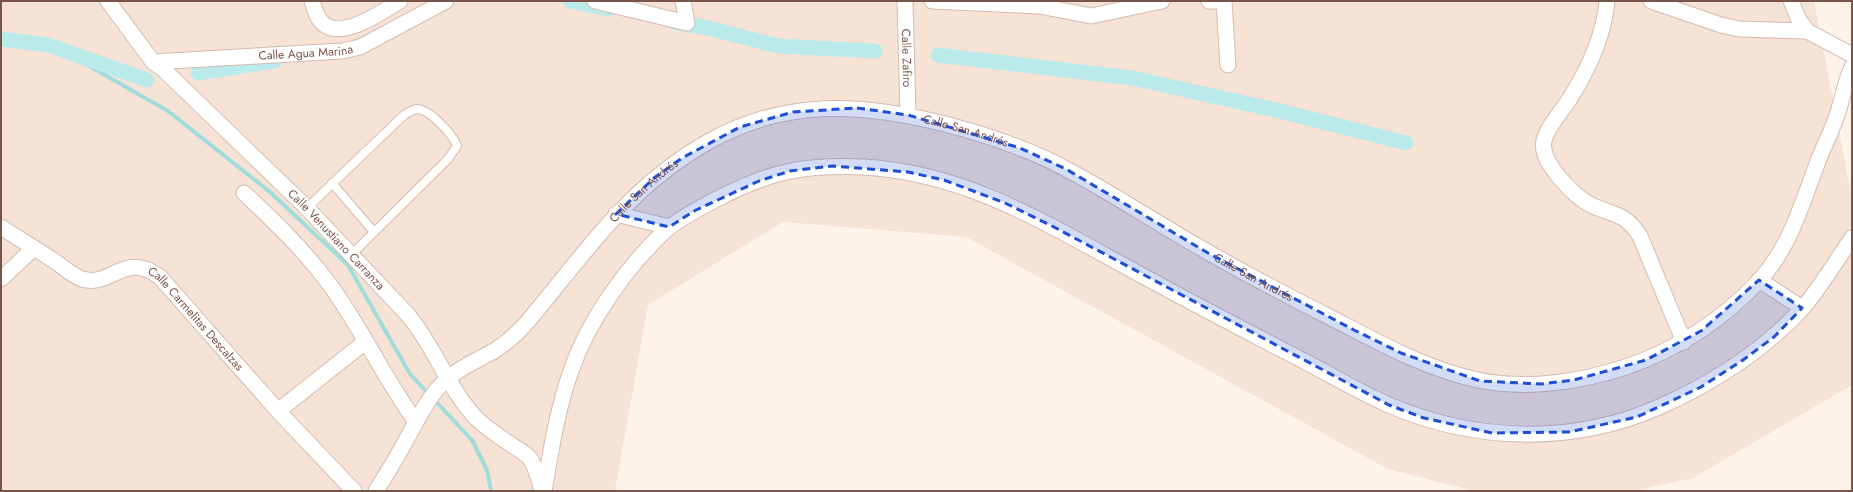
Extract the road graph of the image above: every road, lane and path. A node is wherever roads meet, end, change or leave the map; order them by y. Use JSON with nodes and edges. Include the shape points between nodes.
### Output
{"nodes":[{"id":1,"x":108,"y":1,"type":"edge"},
{"id":2,"x":312,"y":1,"type":"edge"},
{"id":3,"x":400,"y":1,"type":"edge"},
{"id":4,"x":446,"y":1,"type":"edge"},
{"id":5,"x":595,"y":1,"type":"edge"},
{"id":6,"x":683,"y":1,"type":"edge"},
{"id":7,"x":905,"y":1,"type":"edge"},
{"id":8,"x":932,"y":1,"type":"edge"},
{"id":9,"x":1162,"y":1,"type":"edge"},
{"id":10,"x":1209,"y":1,"type":"edge"},
{"id":11,"x":1224,"y":1,"type":"edge"},
{"id":12,"x":1607,"y":1,"type":"edge"},
{"id":13,"x":1651,"y":1,"type":"edge"},
{"id":14,"x":1791,"y":1,"type":"edge"},
{"id":15,"x":1807,"y":31,"type":"junction"},
{"id":16,"x":1852,"y":55,"type":"edge"},
{"id":17,"x":153,"y":62,"type":"junction"},
{"id":18,"x":1228,"y":65,"type":"dead end"},
{"id":19,"x":1852,"y":67,"type":"edge"},
{"id":20,"x":908,"y":115,"type":"junction"},
{"id":21,"x":332,"y":184,"type":"junction"},
{"id":22,"x":244,"y":193,"type":"dead end"},
{"id":23,"x":307,"y":208,"type":"junction"},
{"id":24,"x":616,"y":214,"type":"junction"},
{"id":25,"x":1,"y":227,"type":"edge"},
{"id":26,"x":669,"y":227,"type":"junction"},
{"id":27,"x":374,"y":232,"type":"junction"},
{"id":28,"x":1852,"y":238,"type":"edge"},
{"id":29,"x":34,"y":248,"type":"junction"},
{"id":30,"x":352,"y":255,"type":"junction"},
{"id":31,"x":1,"y":279,"type":"edge"},
{"id":32,"x":1759,"y":280,"type":"junction"},
{"id":33,"x":1802,"y":308,"type":"junction"},
{"id":34,"x":365,"y":342,"type":"junction"},
{"id":35,"x":1684,"y":342,"type":"junction"},
{"id":36,"x":443,"y":383,"type":"junction"},
{"id":37,"x":278,"y":411,"type":"junction"},
{"id":38,"x":416,"y":422,"type":"junction"},
{"id":39,"x":354,"y":491,"type":"edge"},
{"id":40,"x":376,"y":491,"type":"edge"},
{"id":41,"x":543,"y":491,"type":"edge"}],
"edges":[{"from":1,"to":17,"type":"street","name":"Calle Venustiano Carranza"},
{"from":2,"to":3,"type":"street","via":[[318,17],[326,26],[336,29],[360,24]]},
{"from":4,"to":17,"type":"street","name":"Calle Agua Marina","via":[[360,47],[342,51]]},
{"from":5,"to":6,"type":"street","via":[[687,23]]},
{"from":7,"to":20,"type":"street","name":"Calle Zafiro"},
{"from":8,"to":9,"type":"street","via":[[1040,6],[1091,16]]},
{"from":10,"to":11,"type":"street"},
{"from":11,"to":18,"type":"street"},
{"from":12,"to":35,"type":"street","via":[[1600,36],[1589,63],[1546,134],[1544,152],[1559,177],[1579,198],[1593,206],[1618,214],[1634,227]]},
{"from":13,"to":15,"type":"street","via":[[1739,29]]},
{"from":14,"to":15,"type":"street"},
{"from":15,"to":16,"type":"street"},
{"from":17,"to":23,"type":"street","name":"Calle Venustiano Carranza"},
{"from":19,"to":32,"type":"street","name":"Calle San Andrés","via":[[1835,121],[1797,222],[1782,249]]},
{"from":20,"to":24,"type":"street","name":"Calle San Andrés","via":[[857,108],[824,108],[793,112],[740,127],[682,158],[654,178]]},
{"from":20,"to":35,"type":"street","name":"Calle San Andrés","via":[[968,130],[1020,148],[1066,169],[1208,253],[1295,300],[1401,353],[1443,370],[1480,380],[1542,384],[1610,372],[1646,360]]},
{"from":21,"to":23,"type":"lane"},
{"from":21,"to":27,"type":"lane"},
{"from":21,"to":27,"type":"lane","via":[[410,111],[418,109],[425,112],[450,132],[457,146],[448,159]]},
{"from":22,"to":34,"type":"street","via":[[280,226],[317,268]]},
{"from":23,"to":30,"type":"street","name":"Calle Venustiano Carranza"},
{"from":24,"to":26,"type":"street"},
{"from":24,"to":36,"type":"street","name":"Calle San Andrés","via":[[512,338]]},
{"from":25,"to":29,"type":"street","name":"Calle Carmelitas Descalzas"},
{"from":26,"to":33,"type":"street","via":[[728,194],[790,171],[832,166],[869,168],[908,172],[944,180],[1004,203],[1045,223],[1389,405],[1424,418],[1492,433],[1527,435],[1569,432],[1637,417],[1701,387],[1743,360],[1774,337]]},
{"from":26,"to":41,"type":"street","via":[[641,256],[615,290],[581,347],[564,393]]},
{"from":27,"to":30,"type":"lane"},
{"from":28,"to":33,"type":"street"},
{"from":29,"to":31,"type":"street"},
{"from":29,"to":37,"type":"street","name":"Calle Carmelitas Descalzas","via":[[81,278],[99,279],[134,266],[152,271]]},
{"from":30,"to":36,"type":"street","name":"Calle Venustiano Carranza","via":[[423,332]]},
{"from":32,"to":33,"type":"street"},
{"from":32,"to":35,"type":"street","name":"Calle San Andrés","via":[[1701,331]]},
{"from":34,"to":37,"type":"street"},
{"from":34,"to":38,"type":"street"},
{"from":36,"to":38,"type":"street"},
{"from":36,"to":41,"type":"street","name":"Calle Venustiano Carranza","via":[[454,389],[478,419],[497,436],[528,456]]},
{"from":37,"to":39,"type":"street","name":"Calle Carmelitas Descalzas"},
{"from":38,"to":40,"type":"street"}]}
